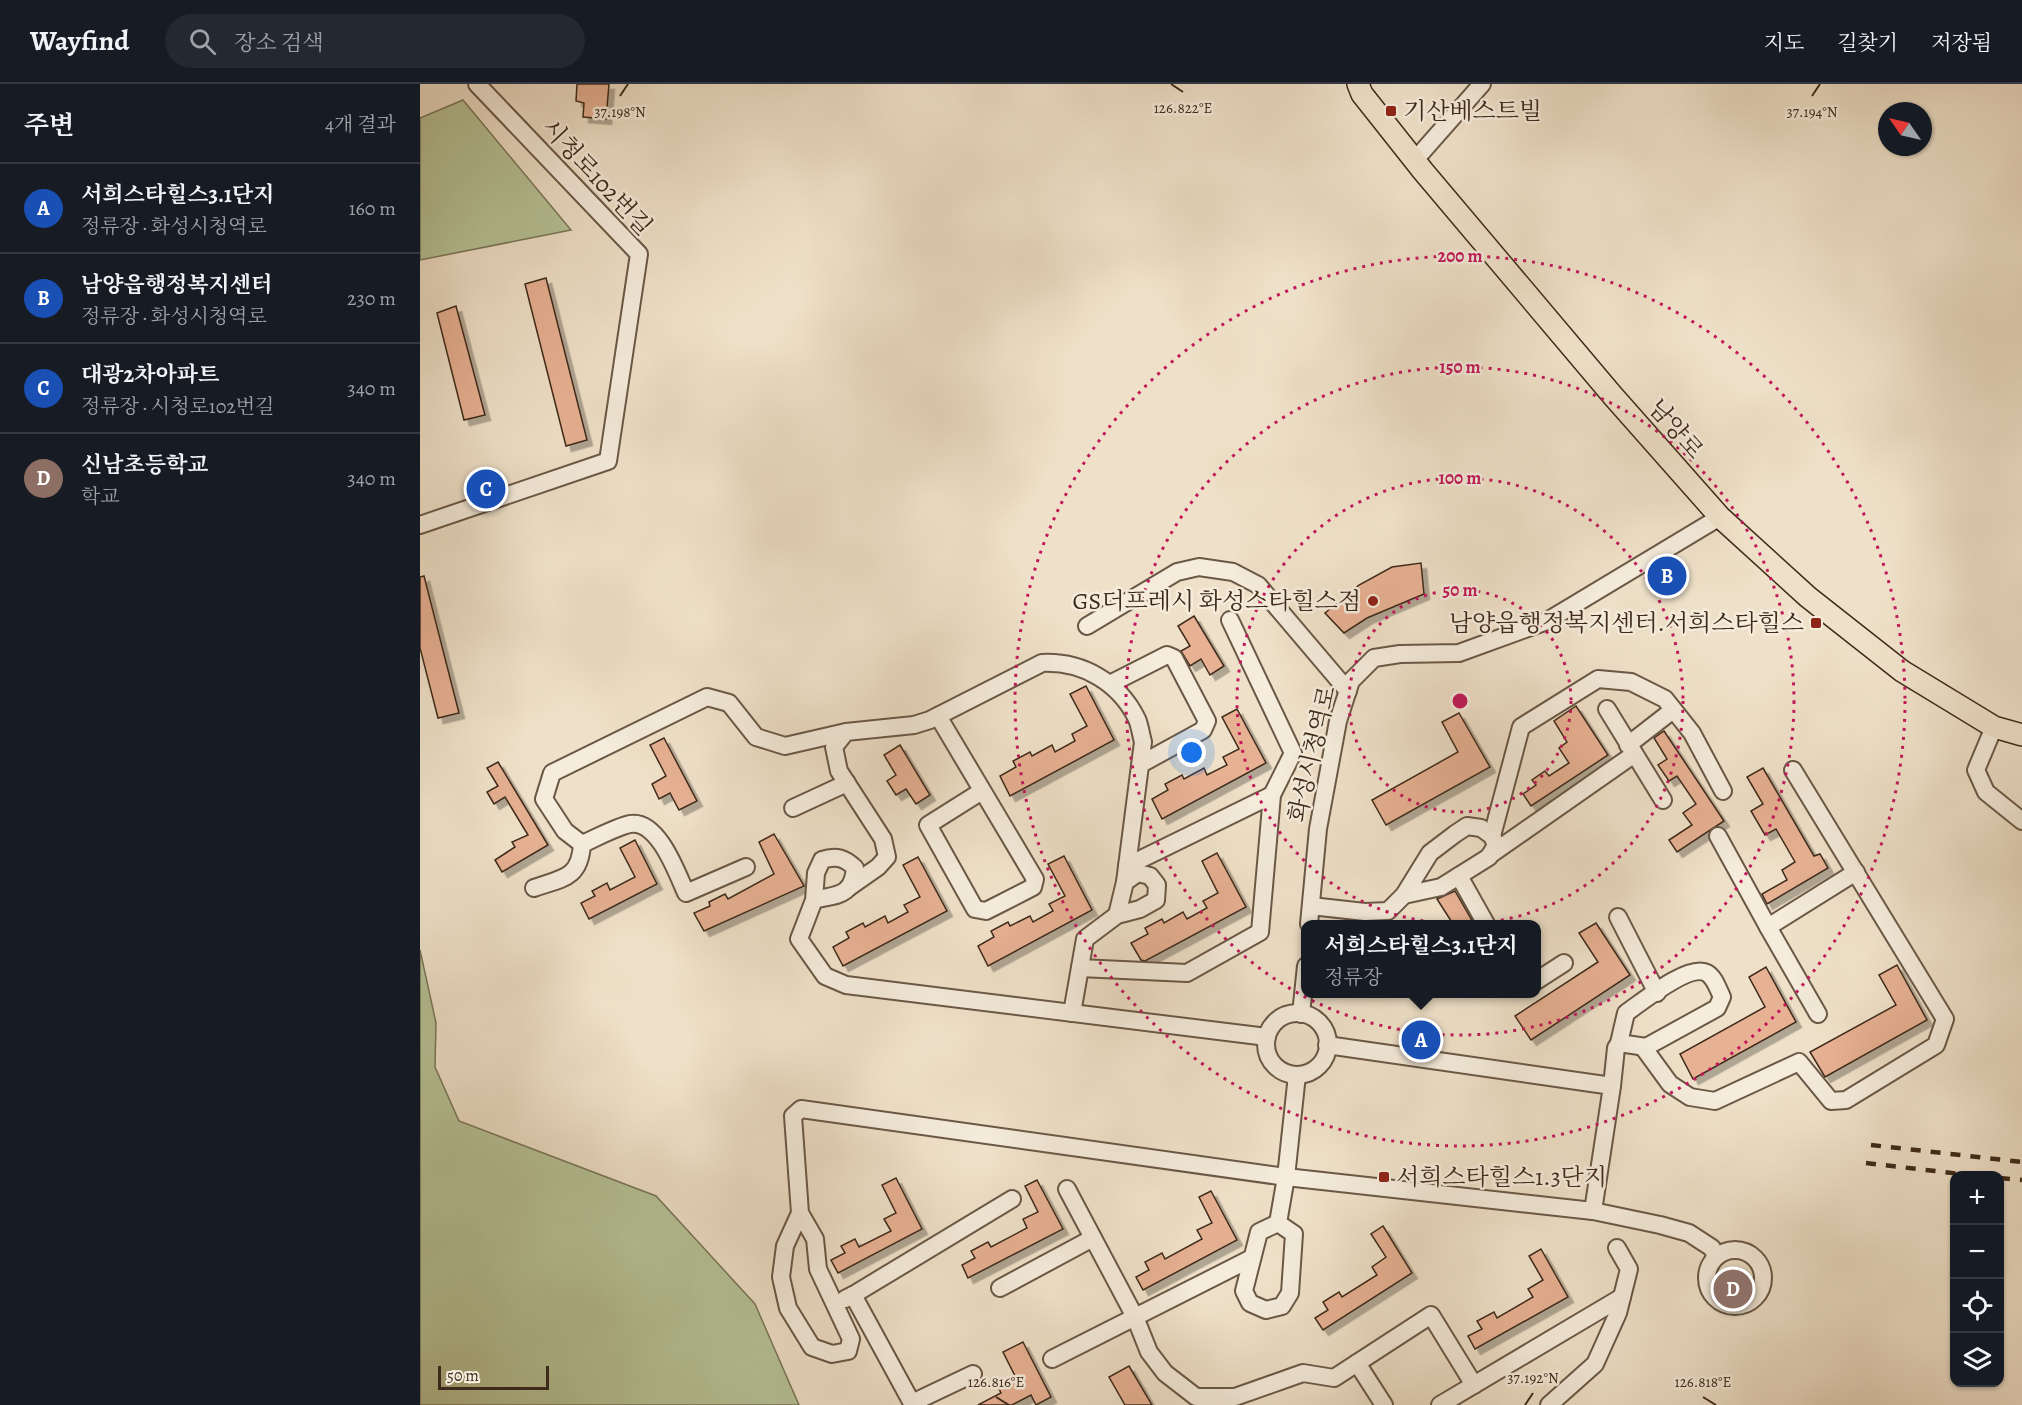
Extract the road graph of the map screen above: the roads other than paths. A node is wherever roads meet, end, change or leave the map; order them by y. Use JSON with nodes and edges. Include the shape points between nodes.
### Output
{"nodes":[{"id":1,"x":477,"y":84,"type":"edge"},
{"id":2,"x":1358,"y":84,"type":"edge"},
{"id":3,"x":1482,"y":84,"type":"edge"},
{"id":4,"x":1415,"y":160,"type":"junction"},
{"id":5,"x":1720,"y":517,"type":"junction"},
{"id":6,"x":420,"y":525,"type":"edge"},
{"id":7,"x":1230,"y":620,"type":"dead end"},
{"id":8,"x":1087,"y":626,"type":"dead end"},
{"id":9,"x":1110,"y":684,"type":"junction"},
{"id":10,"x":1348,"y":691,"type":"junction"},
{"id":11,"x":1606,"y":709,"type":"dead end"},
{"id":12,"x":1673,"y":710,"type":"junction"},
{"id":13,"x":938,"y":716,"type":"junction"},
{"id":14,"x":1994,"y":727,"type":"junction"},
{"id":15,"x":846,"y":732,"type":"junction"},
{"id":16,"x":2022,"y":735,"type":"edge"},
{"id":17,"x":1630,"y":750,"type":"junction"},
{"id":18,"x":1141,"y":764,"type":"junction"},
{"id":19,"x":1793,"y":770,"type":"dead end"},
{"id":20,"x":847,"y":783,"type":"junction"},
{"id":21,"x":1723,"y":791,"type":"dead end"},
{"id":22,"x":982,"y":792,"type":"junction"},
{"id":23,"x":1272,"y":795,"type":"junction"},
{"id":24,"x":1663,"y":800,"type":"dead end"},
{"id":25,"x":793,"y":808,"type":"dead end"},
{"id":26,"x":2022,"y":821,"type":"edge"},
{"id":27,"x":1492,"y":836,"type":"junction"},
{"id":28,"x":1718,"y":836,"type":"dead end"},
{"id":29,"x":582,"y":844,"type":"junction"},
{"id":30,"x":1490,"y":855,"type":"junction"},
{"id":31,"x":746,"y":867,"type":"dead end"},
{"id":32,"x":1856,"y":872,"type":"junction"},
{"id":33,"x":1126,"y":874,"type":"junction"},
{"id":34,"x":1459,"y":876,"type":"junction"},
{"id":35,"x":534,"y":888,"type":"dead end"},
{"id":36,"x":848,"y":888,"type":"junction"},
{"id":37,"x":1404,"y":895,"type":"junction"},
{"id":38,"x":814,"y":900,"type":"junction"},
{"id":39,"x":1311,"y":906,"type":"junction"},
{"id":40,"x":1117,"y":915,"type":"junction"},
{"id":41,"x":1618,"y":917,"type":"dead end"},
{"id":42,"x":1309,"y":920,"type":"edge"},
{"id":43,"x":1484,"y":920,"type":"edge"},
{"id":44,"x":1768,"y":927,"type":"junction"},
{"id":45,"x":1564,"y":963,"type":"dead end"},
{"id":46,"x":1080,"y":968,"type":"junction"},
{"id":47,"x":1541,"y":978,"type":"edge"},
{"id":48,"x":1657,"y":993,"type":"junction"},
{"id":49,"x":1302,"y":998,"type":"edge"},
{"id":50,"x":1072,"y":1013,"type":"junction"},
{"id":51,"x":1301,"y":1014,"type":"junction"},
{"id":52,"x":1818,"y":1014,"type":"dead end"},
{"id":53,"x":1267,"y":1037,"type":"junction"},
{"id":54,"x":1619,"y":1043,"type":"junction"},
{"id":55,"x":1328,"y":1045,"type":"junction"},
{"id":56,"x":1643,"y":1047,"type":"junction"},
{"id":57,"x":1297,"y":1075,"type":"junction"},
{"id":58,"x":1612,"y":1086,"type":"junction"},
{"id":59,"x":1286,"y":1177,"type":"junction"},
{"id":60,"x":1067,"y":1189,"type":"dead end"},
{"id":61,"x":1012,"y":1199,"type":"dead end"},
{"id":62,"x":1593,"y":1211,"type":"junction"},
{"id":63,"x":800,"y":1213,"type":"junction"},
{"id":64,"x":1278,"y":1223,"type":"junction"},
{"id":65,"x":1093,"y":1238,"type":"junction"},
{"id":66,"x":1617,"y":1248,"type":"dead end"},
{"id":67,"x":1716,"y":1257,"type":"dead end"},
{"id":68,"x":1252,"y":1258,"type":"junction"},
{"id":69,"x":1000,"y":1288,"type":"dead end"},
{"id":70,"x":853,"y":1295,"type":"junction"},
{"id":71,"x":1622,"y":1297,"type":"junction"},
{"id":72,"x":835,"y":1304,"type":"junction"},
{"id":73,"x":1135,"y":1317,"type":"junction"},
{"id":74,"x":1052,"y":1359,"type":"dead end"},
{"id":75,"x":1357,"y":1363,"type":"junction"},
{"id":76,"x":973,"y":1374,"type":"dead end"},
{"id":77,"x":1474,"y":1385,"type":"junction"},
{"id":78,"x":913,"y":1404,"type":"edge"},
{"id":79,"x":1384,"y":1405,"type":"edge"},
{"id":80,"x":1440,"y":1405,"type":"edge"},
{"id":81,"x":1549,"y":1405,"type":"edge"}],
"edges":[{"from":1,"to":6,"type":"street","name":"시청로102번길","via":[[639,254],[608,461]]},
{"from":2,"to":4,"type":"main road","name":"남양로"},
{"from":3,"to":4,"type":"street"},
{"from":4,"to":5,"type":"main road","name":"남양로"},
{"from":5,"to":10,"type":"street","name":"화성시청역로","via":[[1547,621],[1459,653],[1374,658],[1351,681]]},
{"from":5,"to":14,"type":"main road","name":"남양로","via":[[1855,635],[1902,671]]},
{"from":7,"to":23,"type":"street","via":[[1293,753]]},
{"from":8,"to":10,"type":"street","via":[[1177,572],[1199,567],[1233,572],[1258,585]]},
{"from":9,"to":13,"type":"street","via":[[1083,668],[1059,662],[1042,663]]},
{"from":9,"to":18,"type":"street","via":[[1138,721],[1143,742]]},
{"from":9,"to":18,"type":"street","via":[[1167,655],[1174,658],[1207,721],[1203,730]]},
{"from":10,"to":39,"type":"street","name":"화성시청역로","via":[[1338,721],[1318,829]]},
{"from":11,"to":17,"type":"street"},
{"from":12,"to":17,"type":"street"},
{"from":12,"to":21,"type":"street","via":[[1692,733]]},
{"from":12,"to":27,"type":"street","via":[[1665,699],[1631,682],[1598,679],[1521,727]]},
{"from":13,"to":15,"type":"street","via":[[914,725]]},
{"from":13,"to":22,"type":"street"},
{"from":14,"to":16,"type":"main road","name":"남양로"},
{"from":14,"to":26,"type":"street","via":[[1976,770],[1986,792]]},
{"from":15,"to":20,"type":"street","via":[[834,747],[839,771]]},
{"from":15,"to":29,"type":"street","via":[[785,746],[756,737],[729,703],[707,697],[552,773],[544,799],[565,831]]},
{"from":17,"to":24,"type":"street"},
{"from":17,"to":30,"type":"street"},
{"from":18,"to":33,"type":"street"},
{"from":19,"to":32,"type":"street"},
{"from":20,"to":25,"type":"street"},
{"from":20,"to":36,"type":"street","via":[[883,839],[887,857]]},
{"from":22,"to":22,"type":"street","via":[[1035,879],[1033,887],[986,911],[975,909],[928,825]]},
{"from":23,"to":33,"type":"street"},
{"from":23,"to":46,"type":"street","via":[[1260,932],[1187,973]]},
{"from":27,"to":30,"type":"street","via":[[1496,845]]},
{"from":27,"to":37,"type":"street","via":[[1481,828],[1467,826],[1455,834],[1430,853]]},
{"from":28,"to":44,"type":"street"},
{"from":29,"to":31,"type":"street","via":[[632,823],[647,828],[659,838],[686,893]]},
{"from":29,"to":35,"type":"street","via":[[581,859],[573,872]]},
{"from":30,"to":34,"type":"street"},
{"from":32,"to":44,"type":"street"},
{"from":32,"to":56,"type":"street","via":[[1945,1018],[1936,1045],[1846,1100],[1831,1101],[1799,1062],[1714,1101],[1690,1097],[1670,1084]]},
{"from":33,"to":40,"type":"street"},
{"from":33,"to":40,"type":"street","via":[[1150,876],[1157,885],[1156,900]]},
{"from":34,"to":37,"type":"street","via":[[1441,887]]},
{"from":34,"to":43,"type":"street"},
{"from":36,"to":38,"type":"street","via":[[843,893]]},
{"from":36,"to":38,"type":"street","via":[[855,868],[848,860],[822,860],[816,873]]},
{"from":37,"to":39,"type":"street","via":[[1388,911]]},
{"from":38,"to":50,"type":"street","via":[[799,939],[825,976],[846,985]]},
{"from":39,"to":42,"type":"street","name":"화성시청역로"},
{"from":40,"to":46,"type":"street","via":[[1085,939]]},
{"from":41,"to":48,"type":"street"},
{"from":44,"to":52,"type":"street"},
{"from":45,"to":47,"type":"street"},
{"from":46,"to":50,"type":"street"},
{"from":48,"to":54,"type":"street","via":[[1626,1013]]},
{"from":48,"to":56,"type":"street","via":[[1684,975],[1699,971],[1709,974],[1722,997],[1717,1008]]},
{"from":49,"to":51,"type":"street"},
{"from":50,"to":53,"type":"street"},
{"from":51,"to":53,"type":"street","via":[[1282,1017]]},
{"from":51,"to":55,"type":"street","via":[[1324,1029]]},
{"from":53,"to":57,"type":"street","via":[[1268,1054],[1275,1066]]},
{"from":54,"to":56,"type":"street"},
{"from":54,"to":58,"type":"street"},
{"from":55,"to":57,"type":"street","via":[[1318,1066]]},
{"from":55,"to":58,"type":"street"},
{"from":57,"to":59,"type":"street"},
{"from":58,"to":62,"type":"street"},
{"from":59,"to":62,"type":"street"},
{"from":59,"to":63,"type":"street","via":[[801,1109],[793,1116]]},
{"from":59,"to":64,"type":"street"},
{"from":60,"to":65,"type":"street"},
{"from":61,"to":70,"type":"street"},
{"from":62,"to":67,"type":"street","via":[[1689,1233],[1712,1248]]},
{"from":63,"to":72,"type":"street","via":[[815,1239],[818,1269]]},
{"from":63,"to":72,"type":"street","via":[[785,1246],[782,1277],[788,1308],[812,1347],[832,1354],[848,1351],[851,1339]]},
{"from":64,"to":68,"type":"street","via":[[1259,1232]]},
{"from":64,"to":68,"type":"street","via":[[1294,1234],[1290,1293],[1282,1306],[1266,1310],[1250,1302],[1244,1291]]},
{"from":65,"to":69,"type":"street"},
{"from":65,"to":73,"type":"street"},
{"from":66,"to":71,"type":"street","via":[[1629,1269]]},
{"from":68,"to":73,"type":"street"},
{"from":70,"to":72,"type":"street"},
{"from":70,"to":78,"type":"street"},
{"from":71,"to":77,"type":"street"},
{"from":71,"to":81,"type":"street","via":[[1595,1364]]},
{"from":73,"to":74,"type":"street"},
{"from":73,"to":75,"type":"street","via":[[1149,1352],[1165,1373],[1196,1396],[1235,1397],[1303,1373],[1334,1378]]},
{"from":75,"to":77,"type":"street","via":[[1431,1315]]},
{"from":75,"to":79,"type":"street"},
{"from":76,"to":78,"type":"street"},
{"from":77,"to":80,"type":"street"}]}
